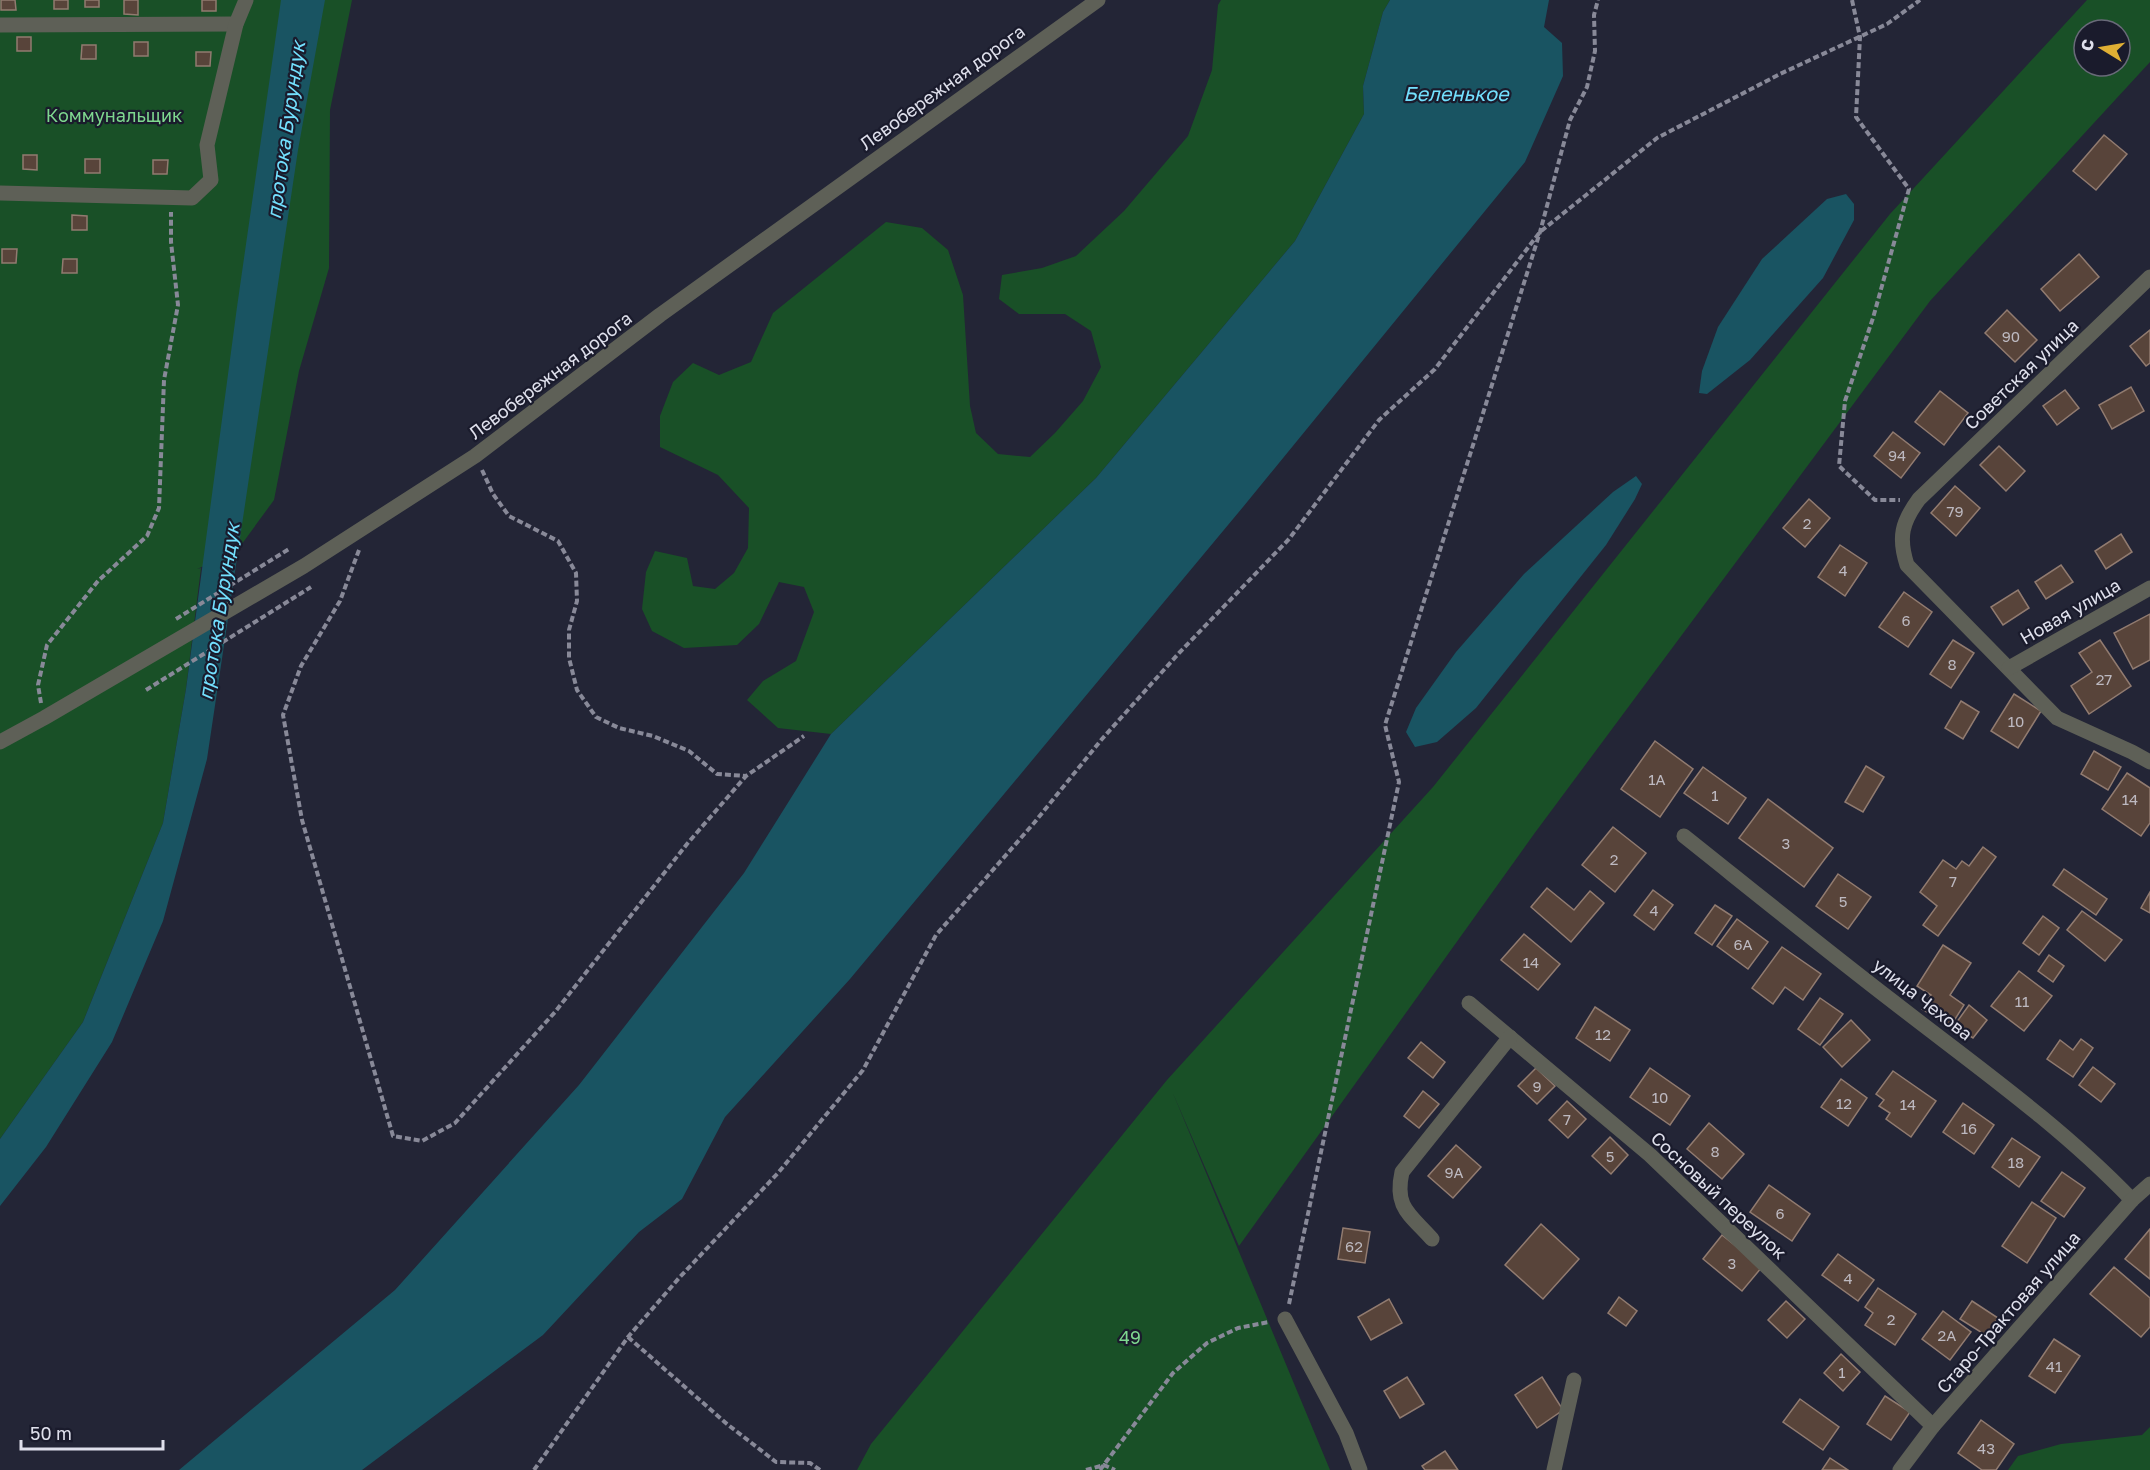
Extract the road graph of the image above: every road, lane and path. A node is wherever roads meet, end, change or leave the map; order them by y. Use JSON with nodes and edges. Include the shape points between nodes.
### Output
{"nodes":[{"id":1,"x":246,"y":0,"type":"edge"},
{"id":2,"x":1098,"y":0,"type":"edge"},
{"id":3,"x":1598,"y":0,"type":"edge"},
{"id":4,"x":1852,"y":0,"type":"edge"},
{"id":5,"x":1920,"y":0,"type":"edge"},
{"id":6,"x":237,"y":24,"type":"junction"},
{"id":7,"x":0,"y":25,"type":"edge"},
{"id":8,"x":1860,"y":37,"type":"junction"},
{"id":9,"x":0,"y":193,"type":"edge"},
{"id":10,"x":171,"y":196,"type":"junction"},
{"id":11,"x":1540,"y":232,"type":"junction"},
{"id":12,"x":2149,"y":280,"type":"edge"},
{"id":13,"x":475,"y":456,"type":"junction"},
{"id":14,"x":1919,"y":499,"type":"junction"},
{"id":15,"x":369,"y":524,"type":"junction"},
{"id":16,"x":290,"y":549,"type":"dead end"},
{"id":17,"x":311,"y":587,"type":"dead end"},
{"id":18,"x":2150,"y":588,"type":"edge"},
{"id":19,"x":171,"y":622,"type":"dead end"},
{"id":20,"x":2009,"y":668,"type":"junction"},
{"id":21,"x":146,"y":690,"type":"dead end"},
{"id":22,"x":44,"y":718,"type":"junction"},
{"id":23,"x":804,"y":736,"type":"dead end"},
{"id":24,"x":0,"y":742,"type":"edge"},
{"id":25,"x":2150,"y":762,"type":"edge"},
{"id":26,"x":746,"y":776,"type":"junction"},
{"id":27,"x":1684,"y":836,"type":"dead end"},
{"id":28,"x":1469,"y":1003,"type":"dead end"},
{"id":29,"x":1510,"y":1037,"type":"junction"},
{"id":30,"x":2150,"y":1184,"type":"edge"},
{"id":31,"x":2132,"y":1200,"type":"junction"},
{"id":32,"x":1432,"y":1239,"type":"dead end"},
{"id":33,"x":1285,"y":1319,"type":"junction"},
{"id":34,"x":628,"y":1337,"type":"junction"},
{"id":35,"x":1574,"y":1380,"type":"dead end"},
{"id":36,"x":1933,"y":1426,"type":"junction"},
{"id":37,"x":1104,"y":1465,"type":"junction"},
{"id":38,"x":534,"y":1470,"type":"edge"},
{"id":39,"x":820,"y":1470,"type":"edge"},
{"id":40,"x":1086,"y":1470,"type":"edge"},
{"id":41,"x":1100,"y":1470,"type":"edge"},
{"id":42,"x":1115,"y":1470,"type":"edge"},
{"id":43,"x":1360,"y":1470,"type":"edge"},
{"id":44,"x":1554,"y":1470,"type":"edge"},
{"id":45,"x":1900,"y":1470,"type":"edge"}],
"edges":[{"from":1,"to":6,"type":"street"},
{"from":2,"to":13,"type":"street","name":"Левобережная дорога","via":[[660,315]]},
{"from":3,"to":11,"type":"path","via":[[1594,15],[1595,51],[1587,87],[1570,120]]},
{"from":4,"to":8,"type":"path"},
{"from":5,"to":8,"type":"path","via":[[1887,24]]},
{"from":6,"to":7,"type":"street"},
{"from":6,"to":10,"type":"street","via":[[207,146],[211,180],[192,198]]},
{"from":8,"to":11,"type":"path","via":[[1657,138]]},
{"from":8,"to":14,"type":"path","via":[[1856,117],[1910,189],[1845,401],[1839,466],[1875,500]]},
{"from":9,"to":10,"type":"street"},
{"from":10,"to":22,"type":"path","via":[[178,304],[164,380],[159,508],[147,536],[98,581],[47,645],[38,685]]},
{"from":11,"to":33,"type":"path","via":[[1385,724],[1399,782]]},
{"from":11,"to":34,"type":"path","via":[[1435,369],[1379,420],[1289,540],[1101,740],[936,935],[863,1070],[778,1173]]},
{"from":12,"to":14,"type":"street","name":"Советская улица"},
{"from":13,"to":15,"type":"street","name":"Левобережная дорога"},
{"from":13,"to":26,"type":"path","via":[[493,494],[509,516],[558,541],[576,573],[577,601],[569,630],[568,658],[577,690],[596,717],[689,751],[717,774]]},
{"from":14,"to":20,"type":"street","name":"Советская улица","via":[[1902,532],[1907,565]]},
{"from":15,"to":22,"type":"street","name":"Левобережная дорога"},
{"from":15,"to":26,"type":"path","via":[[340,601],[301,666],[283,715],[302,820],[393,1136],[422,1141],[455,1123],[555,1012],[687,844]]},
{"from":16,"to":19,"type":"path"},
{"from":17,"to":21,"type":"path"},
{"from":18,"to":20,"type":"street","name":"Новая улица"},
{"from":20,"to":25,"type":"street","name":"Советская улица","via":[[2057,718]]},
{"from":22,"to":24,"type":"street","name":"Левобережная дорога"},
{"from":23,"to":26,"type":"path"},
{"from":27,"to":31,"type":"street","name":"улица Чехова","via":[[2040,1115]]},
{"from":28,"to":29,"type":"street","name":"Сосновый переулок"},
{"from":29,"to":32,"type":"street","via":[[1402,1172],[1401,1204]]},
{"from":29,"to":36,"type":"street","name":"Сосновый переулок","via":[[1650,1155]]},
{"from":30,"to":31,"type":"street","name":"Старо-Трактовая улица"},
{"from":31,"to":36,"type":"street","name":"Старо-Трактовая улица"},
{"from":33,"to":37,"type":"path","via":[[1238,1328],[1207,1343],[1173,1373]]},
{"from":33,"to":43,"type":"street","via":[[1346,1433]]},
{"from":34,"to":38,"type":"path"},
{"from":34,"to":39,"type":"path","via":[[776,1462],[810,1463]]},
{"from":35,"to":44,"type":"street"},
{"from":36,"to":45,"type":"street","name":"Старо-Трактовая улица"},
{"from":37,"to":40,"type":"path"},
{"from":37,"to":41,"type":"path"},
{"from":37,"to":42,"type":"path"}]}
